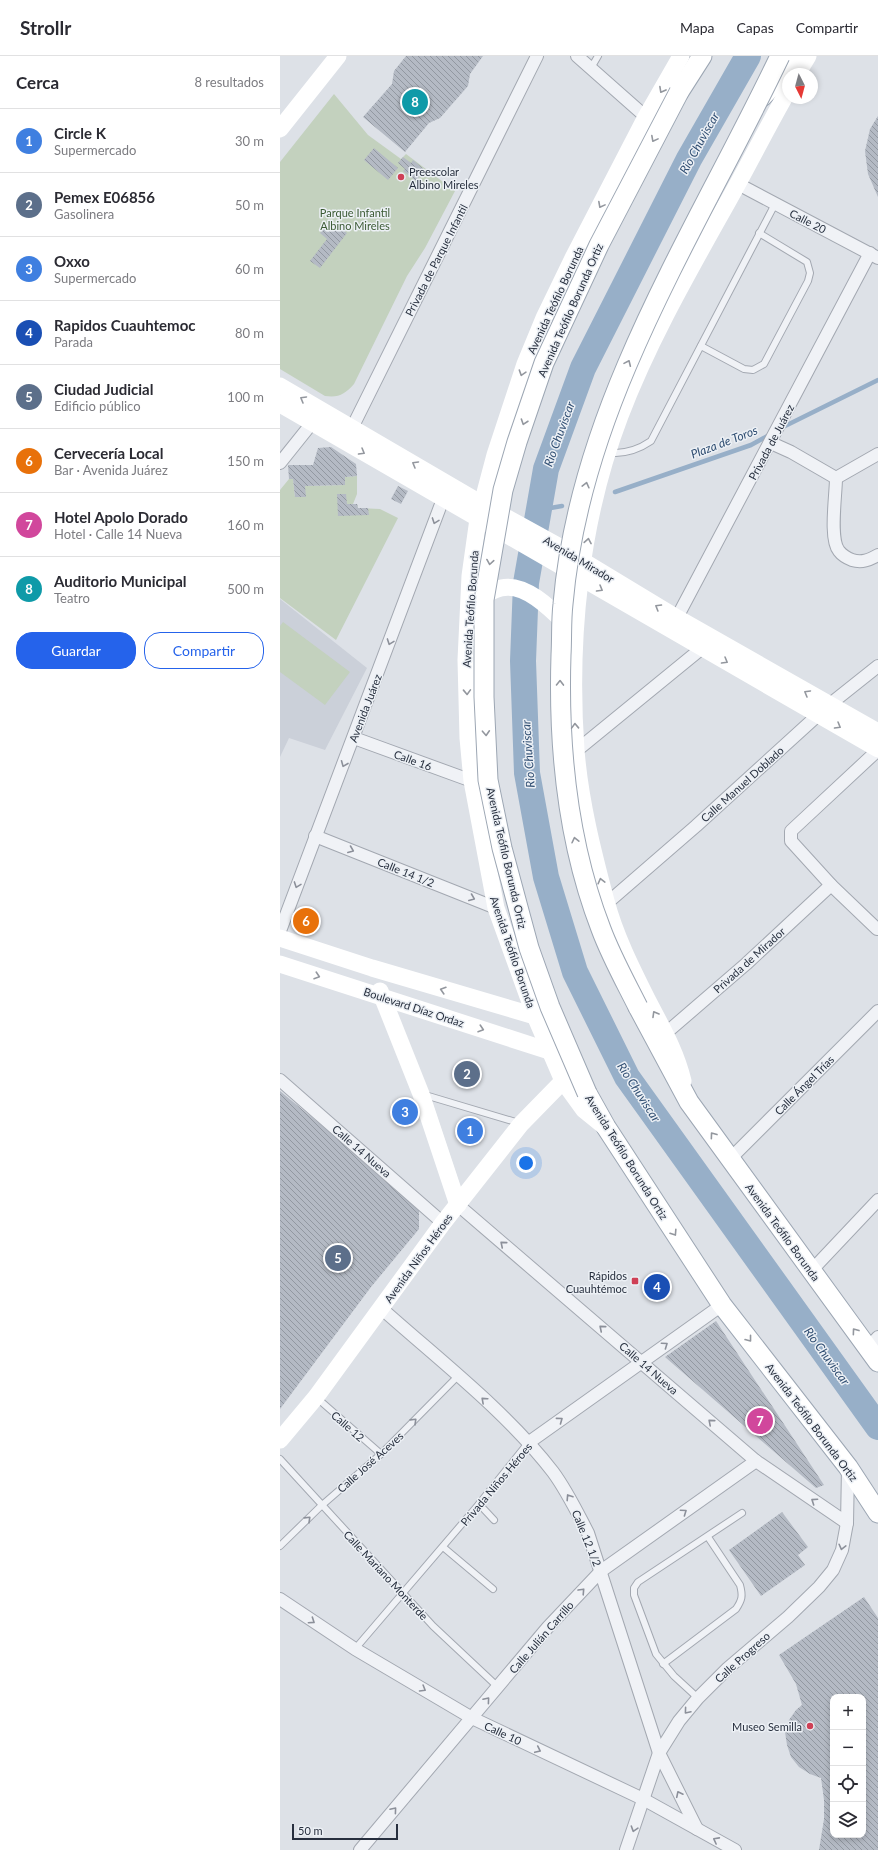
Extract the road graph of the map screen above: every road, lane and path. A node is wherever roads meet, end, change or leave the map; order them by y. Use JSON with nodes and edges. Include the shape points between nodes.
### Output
{"nodes":[{"id":1,"x":338,"y":56,"type":"edge"},
{"id":2,"x":538,"y":56,"type":"edge"},
{"id":3,"x":577,"y":56,"type":"edge"},
{"id":4,"x":598,"y":56,"type":"edge"},
{"id":5,"x":681,"y":56,"type":"edge"},
{"id":6,"x":702,"y":56,"type":"edge"},
{"id":7,"x":780,"y":56,"type":"edge"},
{"id":8,"x":795,"y":56,"type":"edge"},
{"id":9,"x":808,"y":56,"type":"edge"},
{"id":10,"x":591,"y":68,"type":"junction"},
{"id":11,"x":801,"y":68,"type":"edge"},
{"id":12,"x":759,"y":100,"type":"junction"},
{"id":13,"x":782,"y":102,"type":"edge"},
{"id":14,"x":646,"y":117,"type":"junction"},
{"id":15,"x":280,"y":129,"type":"edge"},
{"id":16,"x":738,"y":184,"type":"junction"},
{"id":17,"x":775,"y":204,"type":"junction"},
{"id":18,"x":759,"y":233,"type":"junction"},
{"id":19,"x":874,"y":256,"type":"edge"},
{"id":20,"x":701,"y":346,"type":"junction"},
{"id":21,"x":280,"y":386,"type":"edge"},
{"id":22,"x":280,"y":404,"type":"edge"},
{"id":23,"x":317,"y":417,"type":"junction"},
{"id":24,"x":348,"y":435,"type":"junction"},
{"id":25,"x":771,"y":443,"type":"junction"},
{"id":26,"x":608,"y":453,"type":"junction"},
{"id":27,"x":878,"y":454,"type":"edge"},
{"id":28,"x":280,"y":464,"type":"edge"},
{"id":29,"x":836,"y":478,"type":"junction"},
{"id":30,"x":446,"y":492,"type":"junction"},
{"id":31,"x":480,"y":512,"type":"junction"},
{"id":32,"x":878,"y":555,"type":"edge"},
{"id":33,"x":582,"y":570,"type":"junction"},
{"id":34,"x":468,"y":605,"type":"junction"},
{"id":35,"x":674,"y":624,"type":"junction"},
{"id":36,"x":575,"y":632,"type":"junction"},
{"id":37,"x":708,"y":644,"type":"junction"},
{"id":38,"x":878,"y":666,"type":"edge"},
{"id":39,"x":824,"y":710,"type":"junction"},
{"id":40,"x":878,"y":732,"type":"edge"},
{"id":41,"x":354,"y":738,"type":"junction"},
{"id":42,"x":878,"y":750,"type":"edge"},
{"id":43,"x":576,"y":751,"type":"junction"},
{"id":44,"x":472,"y":781,"type":"junction"},
{"id":45,"x":315,"y":836,"type":"junction"},
{"id":46,"x":831,"y":885,"type":"junction"},
{"id":47,"x":606,"y":904,"type":"junction"},
{"id":48,"x":496,"y":908,"type":"junction"},
{"id":49,"x":877,"y":929,"type":"dead end"},
{"id":50,"x":280,"y":931,"type":"edge"},
{"id":51,"x":280,"y":938,"type":"edge"},
{"id":52,"x":280,"y":964,"type":"edge"},
{"id":53,"x":372,"y":968,"type":"junction"},
{"id":54,"x":382,"y":997,"type":"junction"},
{"id":55,"x":878,"y":1011,"type":"edge"},
{"id":56,"x":535,"y":1016,"type":"junction"},
{"id":57,"x":666,"y":1033,"type":"junction"},
{"id":58,"x":549,"y":1051,"type":"junction"},
{"id":59,"x":280,"y":1080,"type":"edge"},
{"id":60,"x":563,"y":1081,"type":"junction"},
{"id":61,"x":422,"y":1094,"type":"junction"},
{"id":62,"x":689,"y":1102,"type":"junction"},
{"id":63,"x":521,"y":1124,"type":"junction"},
{"id":64,"x":606,"y":1127,"type":"junction"},
{"id":65,"x":730,"y":1159,"type":"junction"},
{"id":66,"x":878,"y":1200,"type":"edge"},
{"id":67,"x":458,"y":1206,"type":"junction"},
{"id":68,"x":443,"y":1223,"type":"junction"},
{"id":69,"x":811,"y":1271,"type":"junction"},
{"id":70,"x":722,"y":1305,"type":"junction"},
{"id":71,"x":381,"y":1308,"type":"junction"},
{"id":72,"x":874,"y":1350,"type":"edge"},
{"id":73,"x":641,"y":1362,"type":"junction"},
{"id":74,"x":458,"y":1376,"type":"junction"},
{"id":75,"x":316,"y":1397,"type":"junction"},
{"id":76,"x":280,"y":1440,"type":"edge"},
{"id":77,"x":528,"y":1443,"type":"junction"},
{"id":78,"x":381,"y":1454,"type":"junction"},
{"id":79,"x":280,"y":1459,"type":"edge"},
{"id":80,"x":756,"y":1461,"type":"junction"},
{"id":81,"x":848,"y":1467,"type":"junction"},
{"id":82,"x":479,"y":1504,"type":"junction"},
{"id":83,"x":321,"y":1506,"type":"junction"},
{"id":84,"x":742,"y":1512,"type":"dead end"},
{"id":85,"x":878,"y":1513,"type":"edge"},
{"id":86,"x":494,"y":1520,"type":"dead end"},
{"id":87,"x":846,"y":1523,"type":"junction"},
{"id":88,"x":708,"y":1537,"type":"junction"},
{"id":89,"x":280,"y":1546,"type":"edge"},
{"id":90,"x":443,"y":1547,"type":"junction"},
{"id":91,"x":601,"y":1571,"type":"junction"},
{"id":92,"x":493,"y":1589,"type":"dead end"},
{"id":93,"x":402,"y":1593,"type":"junction"},
{"id":94,"x":280,"y":1599,"type":"edge"},
{"id":95,"x":355,"y":1649,"type":"junction"},
{"id":96,"x":663,"y":1664,"type":"junction"},
{"id":97,"x":498,"y":1687,"type":"junction"},
{"id":98,"x":698,"y":1698,"type":"junction"},
{"id":99,"x":472,"y":1718,"type":"junction"},
{"id":100,"x":659,"y":1753,"type":"junction"},
{"id":101,"x":643,"y":1799,"type":"junction"},
{"id":102,"x":697,"y":1829,"type":"junction"},
{"id":103,"x":360,"y":1850,"type":"edge"},
{"id":104,"x":626,"y":1850,"type":"edge"},
{"id":105,"x":735,"y":1850,"type":"edge"}],
"edges":[{"from":1,"to":15,"type":"main road"},
{"from":2,"to":24,"type":"street","name":"Privada de Parque Infantil"},
{"from":3,"to":10,"type":"street"},
{"from":4,"to":10,"type":"lane"},
{"from":5,"to":14,"type":"main road","name":"Avenida Teófilo Borunda","one_way":true},
{"from":6,"to":64,"type":"main road","name":"Avenida Teófilo Borunda Ortiz","one_way":true,"bridge":true,"via":[[679,92],[599,245],[544,363],[503,490],[484,600],[484,697],[488,780],[502,848],[529,948],[550,1007],[587,1093]]},
{"from":7,"to":12,"type":"main road","name":"Avenida Teófilo Borunda","bridge":true},
{"from":8,"to":12,"type":"main road","via":[[781,77]]},
{"from":9,"to":11,"type":"main road"},
{"from":10,"to":14,"type":"street"},
{"from":62,"to":12,"type":"main road","name":"Avenida Teófilo Borunda","one_way":true,"bridge":true,"via":[[601,931],[587,887],[574,835],[561,750],[562,604],[572,542],[588,475],[625,371],[671,272]]},
{"from":13,"to":16,"type":"main road","name":"Avenida Teófilo Borunda"},
{"from":14,"to":31,"type":"main road","name":"Avenida Teófilo Borunda","one_way":true,"via":[[544,318],[505,424]]},
{"from":16,"to":17,"type":"street","name":"Calle 20"},
{"from":16,"to":26,"type":"main road","name":"Avenida Teófilo Borunda","via":[[641,365]]},
{"from":17,"to":18,"type":"lane"},
{"from":17,"to":19,"type":"street","name":"Calle 20"},
{"from":18,"to":20,"type":"lane"},
{"from":18,"to":20,"type":"lane","via":[[807,262],[810,273],[808,281],[764,364],[753,370],[744,369]]},
{"from":19,"to":25,"type":"street","name":"Privada de Juárez"},
{"from":20,"to":26,"type":"lane","via":[[650,441],[641,448],[628,452]]},
{"from":23,"to":21,"type":"main road","name":"Avenida Mirador","one_way":true},
{"from":22,"to":23,"type":"main road","name":"Avenida Mirador"},
{"from":23,"to":24,"type":"main road","name":"Avenida Mirador"},
{"from":23,"to":28,"type":"street"},
{"from":24,"to":30,"type":"main road","name":"Avenida Mirador"},
{"from":25,"to":29,"type":"street"},
{"from":25,"to":35,"type":"street","name":"Privada de Juárez"},
{"from":33,"to":26,"type":"main road","name":"Avenida Teófilo Borunda","one_way":true,"via":[[594,506]]},
{"from":27,"to":29,"type":"street"},
{"from":29,"to":32,"type":"street","via":[[834,535],[838,551],[857,561],[868,560]]},
{"from":30,"to":31,"type":"main road","name":"Avenida Mirador"},
{"from":30,"to":41,"type":"street","name":"Avenida Juárez","one_way":true},
{"from":31,"to":33,"type":"main road","name":"Avenida Mirador"},
{"from":31,"to":34,"type":"main road","name":"Avenida Teófilo Borunda"},
{"from":33,"to":35,"type":"main road","name":"Avenida Mirador"},
{"from":33,"to":36,"type":"main road","name":"Avenida Teófilo Borunda"},
{"from":34,"to":36,"type":"main road","via":[[502,588],[530,594],[544,602]]},
{"from":34,"to":44,"type":"main road","name":"Avenida Teófilo Borunda","one_way":true,"via":[[466,660]]},
{"from":35,"to":37,"type":"main road","name":"Avenida Mirador"},
{"from":43,"to":36,"type":"main road","name":"Avenida Teófilo Borunda","one_way":true},
{"from":37,"to":39,"type":"main road","name":"Avenida Mirador"},
{"from":37,"to":43,"type":"street"},
{"from":38,"to":39,"type":"street","name":"Calle Manuel Doblado"},
{"from":39,"to":40,"type":"main road","name":"Avenida Mirador"},
{"from":39,"to":42,"type":"main road","name":"Avenida Mirador","one_way":true},
{"from":39,"to":47,"type":"street","name":"Calle Manuel Doblado"},
{"from":41,"to":44,"type":"street","name":"Calle 16"},
{"from":41,"to":45,"type":"street","name":"Avenida Juárez","one_way":true},
{"from":42,"to":46,"type":"street","via":[[790,831],[791,841]]},
{"from":47,"to":43,"type":"main road","name":"Avenida Teófilo Borunda","one_way":true,"via":[[589,833]]},
{"from":44,"to":48,"type":"main road","name":"Avenida Teófilo Borunda"},
{"from":45,"to":48,"type":"street","name":"Calle 14 1/2","one_way":true},
{"from":45,"to":50,"type":"street","name":"Avenida Juárez","one_way":true},
{"from":46,"to":49,"type":"street"},
{"from":46,"to":57,"type":"street","name":"Privada de Mirador","via":[[746,964]]},
{"from":57,"to":47,"type":"main road","name":"Avenida Teófilo Borunda","one_way":true,"via":[[619,942]]},
{"from":48,"to":56,"type":"main road","name":"Avenida Teófilo Borunda"},
{"from":51,"to":53,"type":"main road"},
{"from":52,"to":54,"type":"main road","name":"Boulevard Díaz Ordaz","one_way":true},
{"from":53,"to":54,"type":"main road"},
{"from":56,"to":53,"type":"main road","one_way":true},
{"from":54,"to":58,"type":"main road","name":"Boulevard Díaz Ordaz","one_way":true},
{"from":54,"to":61,"type":"main road"},
{"from":55,"to":65,"type":"street","name":"Calle Ángel Trías"},
{"from":56,"to":58,"type":"main road","name":"Avenida Teófilo Borunda"},
{"from":57,"to":62,"type":"main road","name":"Avenida Teófilo Borunda"},
{"from":58,"to":60,"type":"main road","name":"Avenida Teófilo Borunda"},
{"from":59,"to":68,"type":"street","name":"Calle 14 Nueva"},
{"from":60,"to":63,"type":"main road","name":"Avenida Niños Héroes"},
{"from":60,"to":64,"type":"main road","name":"Avenida Teófilo Borunda","via":[[584,1110]]},
{"from":61,"to":63,"type":"lane"},
{"from":61,"to":67,"type":"main road"},
{"from":65,"to":62,"type":"main road","name":"Avenida Teófilo Borunda","one_way":true},
{"from":63,"to":67,"type":"main road","name":"Avenida Niños Héroes"},
{"from":64,"to":70,"type":"main road","name":"Avenida Teófilo Borunda Ortiz","one_way":true},
{"from":65,"to":69,"type":"main road","name":"Avenida Teófilo Borunda"},
{"from":66,"to":69,"type":"street"},
{"from":67,"to":68,"type":"main road","name":"Avenida Niños Héroes"},
{"from":73,"to":67,"type":"street","name":"Calle 14 Nueva","one_way":true},
{"from":68,"to":71,"type":"main road","name":"Avenida Niños Héroes"},
{"from":72,"to":69,"type":"main road","name":"Avenida Teófilo Borunda","one_way":true},
{"from":73,"to":70,"type":"street","name":"Privada Niños Héroes","one_way":true},
{"from":70,"to":81,"type":"main road","name":"Avenida Teófilo Borunda Ortiz","one_way":true},
{"from":71,"to":74,"type":"street","name":"Calle 12 1/2"},
{"from":71,"to":75,"type":"main road","name":"Avenida Niños Héroes"},
{"from":77,"to":73,"type":"street","name":"Privada Niños Héroes","one_way":true},
{"from":80,"to":73,"type":"street","name":"Calle 14 Nueva","one_way":true},
{"from":77,"to":74,"type":"street","name":"Calle 12 1/2","one_way":true},
{"from":78,"to":74,"type":"lane","name":"Calle José Aceves","one_way":true},
{"from":75,"to":76,"type":"main road","name":"Avenida Niños Héroes"},
{"from":75,"to":78,"type":"lane","name":"Calle 12"},
{"from":77,"to":82,"type":"lane","name":"Privada Niños Héroes"},
{"from":91,"to":77,"type":"street","name":"Calle 12 1/2","one_way":true,"via":[[588,1533],[574,1506],[553,1473]]},
{"from":78,"to":83,"type":"lane","name":"Calle José Aceves"},
{"from":79,"to":83,"type":"lane","name":"Calle Mariano Monterde"},
{"from":87,"to":80,"type":"street","name":"Calle 14 Nueva","one_way":true},
{"from":91,"to":80,"type":"street","name":"Calle Julián Carrillo","one_way":true},
{"from":81,"to":85,"type":"main road","name":"Avenida Teófilo Borunda Ortiz"},
{"from":81,"to":87,"type":"street","name":"Calle Progreso"},
{"from":82,"to":86,"type":"lane"},
{"from":82,"to":90,"type":"lane","name":"Privada Niños Héroes"},
{"from":89,"to":83,"type":"lane","name":"Calle José Aceves","one_way":true},
{"from":83,"to":93,"type":"lane","name":"Calle Mariano Monterde"},
{"from":84,"to":88,"type":"lane"},
{"from":87,"to":98,"type":"street","name":"Calle Progreso","one_way":true,"via":[[842,1550],[833,1570],[819,1587]]},
{"from":88,"to":96,"type":"lane","via":[[638,1582],[634,1588],[634,1595],[651,1644]]},
{"from":88,"to":96,"type":"lane","via":[[740,1585],[742,1600],[736,1609]]},
{"from":90,"to":92,"type":"lane"},
{"from":90,"to":93,"type":"lane","name":"Privada Niños Héroes"},
{"from":97,"to":91,"type":"street","name":"Calle Julián Carrillo","one_way":true,"via":[[548,1627]]},
{"from":91,"to":100,"type":"street","name":"Calle 12 1/2"},
{"from":93,"to":95,"type":"lane","name":"Privada Niños Héroes"},
{"from":93,"to":97,"type":"lane","name":"Calle Mariano Monterde"},
{"from":94,"to":95,"type":"street","name":"Calle 10","one_way":true},
{"from":95,"to":99,"type":"street","name":"Calle 10","one_way":true},
{"from":96,"to":98,"type":"lane"},
{"from":99,"to":97,"type":"street","name":"Calle Julián Carrillo","one_way":true},
{"from":98,"to":100,"type":"street","name":"Calle Progreso","one_way":true,"via":[[679,1721]]},
{"from":99,"to":101,"type":"street","name":"Calle 10","one_way":true},
{"from":103,"to":99,"type":"street","name":"Calle Julián Carrillo","one_way":true},
{"from":100,"to":101,"type":"street","name":"Calle Progreso"},
{"from":102,"to":100,"type":"street","name":"Calle 12 1/2","one_way":true},
{"from":101,"to":102,"type":"street","name":"Calle 10"},
{"from":101,"to":104,"type":"street","name":"Calle Progreso","one_way":true},
{"from":105,"to":102,"type":"street","name":"Calle 10","one_way":true}]}
